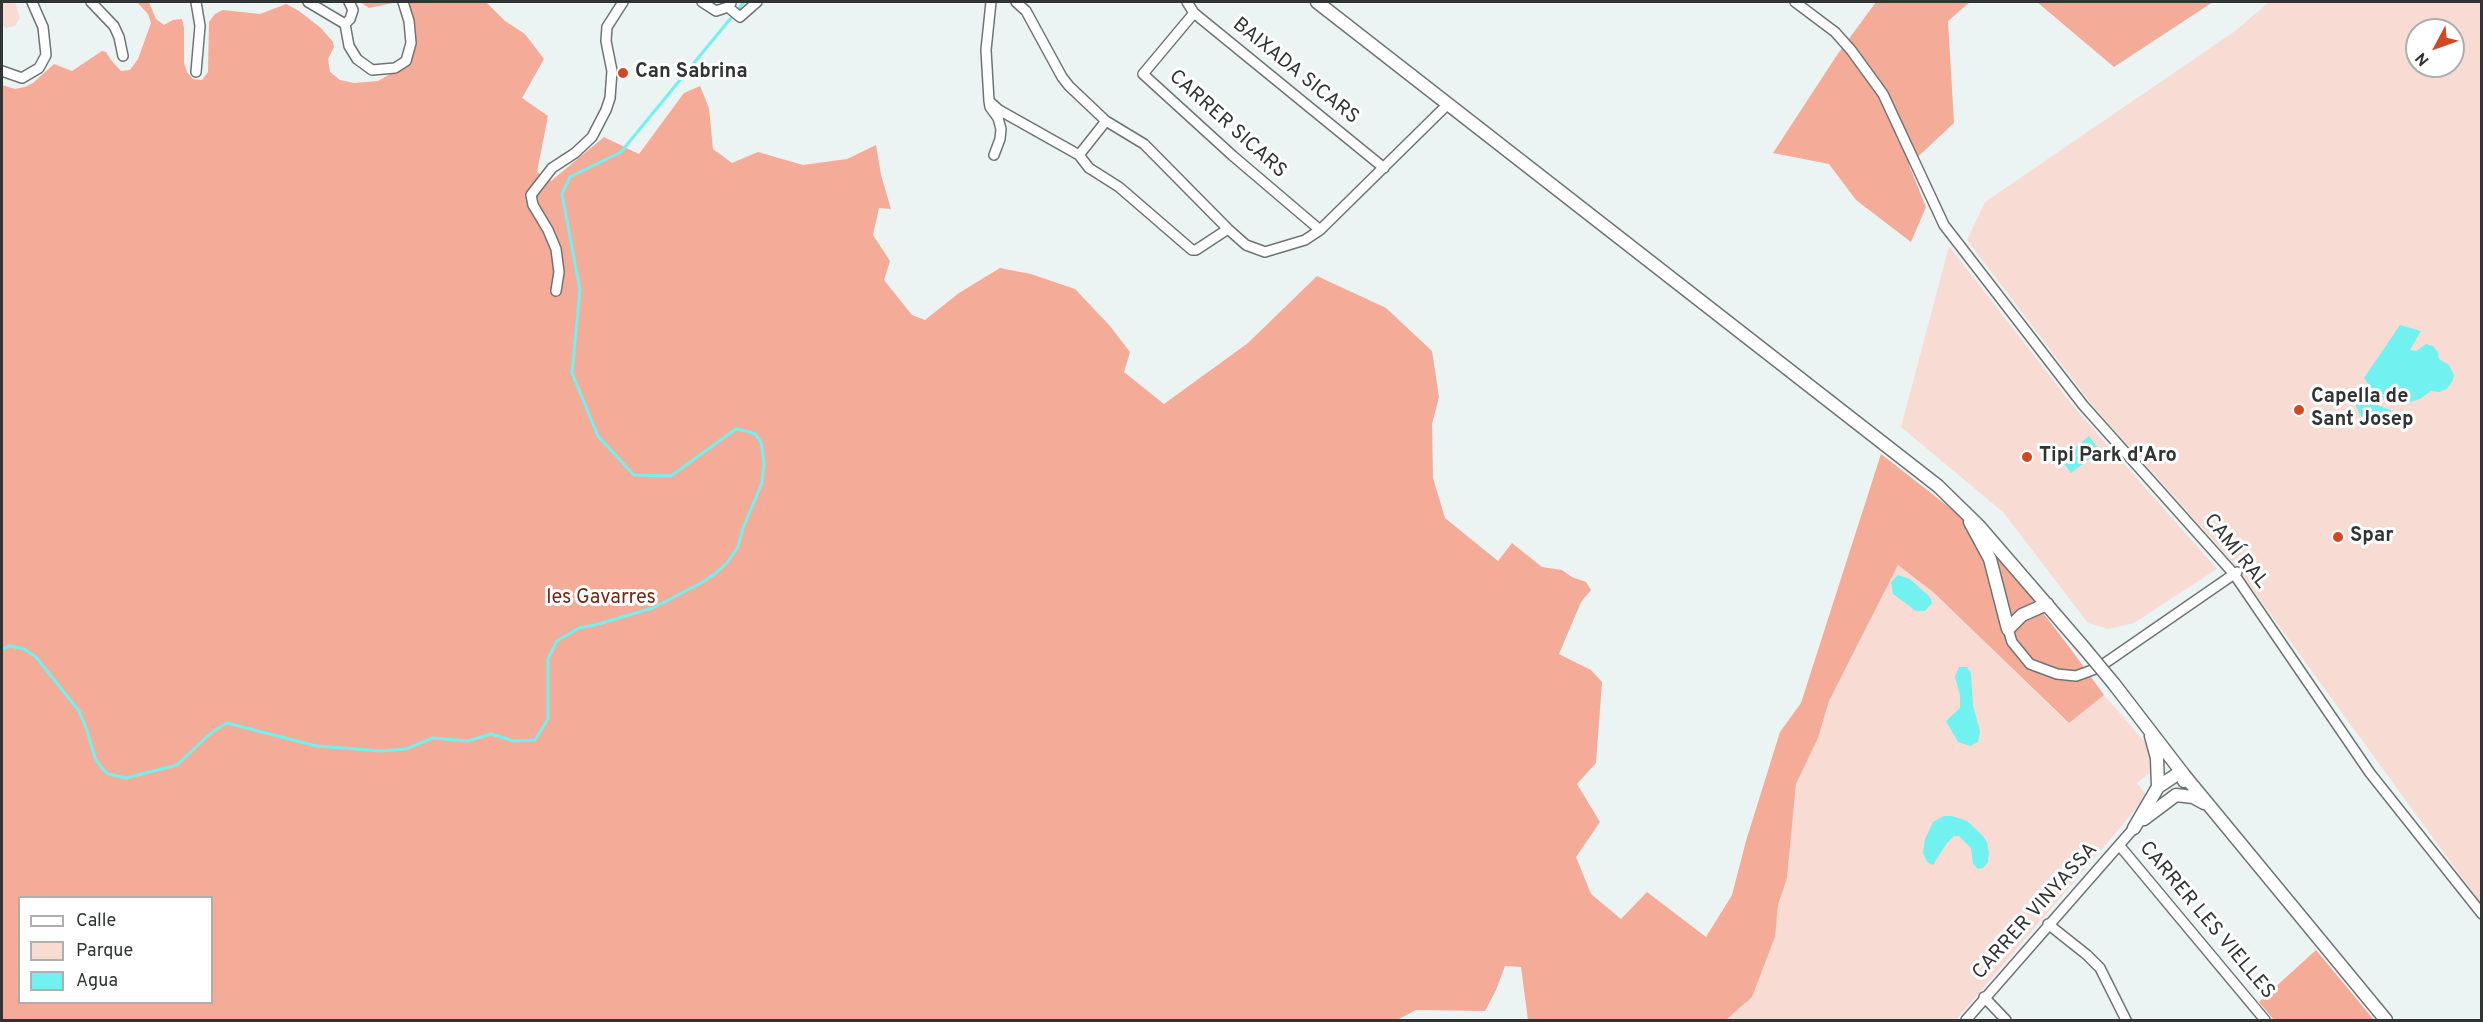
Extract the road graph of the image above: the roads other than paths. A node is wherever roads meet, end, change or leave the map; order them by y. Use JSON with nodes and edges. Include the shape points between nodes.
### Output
{"nodes":[{"id":1,"x":32,"y":2,"type":"edge"},
{"id":2,"x":91,"y":2,"type":"edge"},
{"id":3,"x":196,"y":2,"type":"edge"},
{"id":4,"x":308,"y":2,"type":"edge"},
{"id":5,"x":349,"y":2,"type":"edge"},
{"id":6,"x":403,"y":2,"type":"edge"},
{"id":7,"x":623,"y":2,"type":"edge"},
{"id":8,"x":702,"y":2,"type":"edge"},
{"id":9,"x":757,"y":2,"type":"edge"},
{"id":10,"x":991,"y":2,"type":"edge"},
{"id":11,"x":1016,"y":2,"type":"edge"},
{"id":12,"x":1187,"y":2,"type":"edge"},
{"id":13,"x":1317,"y":2,"type":"edge"},
{"id":14,"x":1795,"y":2,"type":"edge"},
{"id":15,"x":730,"y":6,"type":"edge"},
{"id":16,"x":1194,"y":13,"type":"junction"},
{"id":17,"x":345,"y":24,"type":"junction"},
{"id":18,"x":123,"y":56,"type":"dead end"},
{"id":19,"x":2,"y":71,"type":"edge"},
{"id":20,"x":196,"y":72,"type":"dead end"},
{"id":21,"x":989,"y":101,"type":"junction"},
{"id":22,"x":1448,"y":104,"type":"junction"},
{"id":23,"x":1106,"y":121,"type":"junction"},
{"id":24,"x":994,"y":155,"type":"dead end"},
{"id":25,"x":1079,"y":155,"type":"junction"},
{"id":26,"x":1384,"y":168,"type":"junction"},
{"id":27,"x":1227,"y":229,"type":"junction"},
{"id":28,"x":1320,"y":230,"type":"junction"},
{"id":29,"x":556,"y":291,"type":"dead end"},
{"id":30,"x":1958,"y":504,"type":"junction"},
{"id":31,"x":2236,"y":573,"type":"junction"},
{"id":32,"x":2047,"y":604,"type":"junction"},
{"id":33,"x":2008,"y":629,"type":"junction"},
{"id":34,"x":2150,"y":732,"type":"junction"},
{"id":35,"x":2184,"y":775,"type":"junction"},
{"id":36,"x":2158,"y":787,"type":"junction"},
{"id":37,"x":2176,"y":795,"type":"junction"},
{"id":38,"x":2208,"y":805,"type":"junction"},
{"id":39,"x":2134,"y":828,"type":"junction"},
{"id":40,"x":2120,"y":845,"type":"junction"},
{"id":41,"x":2481,"y":914,"type":"edge"},
{"id":42,"x":2048,"y":924,"type":"junction"},
{"id":43,"x":1984,"y":997,"type":"junction"},
{"id":44,"x":1966,"y":1020,"type":"edge"},
{"id":45,"x":2006,"y":1020,"type":"edge"},
{"id":46,"x":2126,"y":1020,"type":"edge"},
{"id":47,"x":2265,"y":1020,"type":"edge"},
{"id":48,"x":2386,"y":1020,"type":"edge"}],
"edges":[{"from":1,"to":19,"type":"street","via":[[43,27],[46,56],[39,68],[22,78]]},
{"from":2,"to":18,"type":"street","via":[[114,26]]},
{"from":3,"to":20,"type":"street","via":[[200,26]]},
{"from":4,"to":17,"type":"street"},
{"from":5,"to":17,"type":"street","via":[[353,10]]},
{"from":6,"to":17,"type":"street","via":[[411,43],[406,61],[395,68],[372,70],[357,60],[349,46]]},
{"from":7,"to":29,"type":"street","via":[[607,27],[612,71],[606,110],[592,137],[552,168],[531,195],[556,249]]},
{"from":8,"to":15,"type":"street","via":[[716,10]]},
{"from":9,"to":15,"type":"street","via":[[740,17]]},
{"from":10,"to":21,"type":"street","via":[[987,50]]},
{"from":11,"to":23,"type":"street","via":[[1026,11],[1062,77]]},
{"from":12,"to":16,"type":"street","name":"BAIXADA SICARS"},
{"from":13,"to":22,"type":"street"},
{"from":14,"to":31,"type":"street","name":"CAMÍ RAL","via":[[1840,37],[1883,94],[1944,225],[2083,405]]},
{"from":16,"to":26,"type":"street","name":"BAIXADA SICARS"},
{"from":16,"to":28,"type":"street","name":"CARRER SICARS","via":[[1143,74]]},
{"from":21,"to":24,"type":"street","via":[[1001,129]]},
{"from":21,"to":25,"type":"street"},
{"from":22,"to":26,"type":"street"},
{"from":22,"to":30,"type":"street"},
{"from":23,"to":25,"type":"street"},
{"from":23,"to":27,"type":"street","via":[[1144,144]]},
{"from":25,"to":27,"type":"street","via":[[1089,168],[1119,187],[1192,250]]},
{"from":26,"to":28,"type":"street"},
{"from":27,"to":28,"type":"street","via":[[1246,245],[1265,252],[1305,240]]},
{"from":30,"to":32,"type":"street"},
{"from":30,"to":33,"type":"street","via":[[1990,559]]},
{"from":31,"to":33,"type":"street","via":[[2098,668],[2076,676],[2056,674],[2030,664],[2012,642]]},
{"from":31,"to":41,"type":"street","name":"CAMÍ RAL","via":[[2370,773]]},
{"from":32,"to":33,"type":"street","via":[[2022,615]]},
{"from":32,"to":34,"type":"street","bridge":true},
{"from":34,"to":35,"type":"street"},
{"from":34,"to":36,"type":"street","via":[[2157,758]]},
{"from":35,"to":36,"type":"street"},
{"from":35,"to":37,"type":"street","via":[[2184,784]]},
{"from":35,"to":38,"type":"street"},
{"from":36,"to":39,"type":"street"},
{"from":37,"to":38,"type":"street","via":[[2193,797]]},
{"from":37,"to":39,"type":"street"},
{"from":38,"to":48,"type":"street"},
{"from":39,"to":40,"type":"street","name":"CARRER VINYASSA"},
{"from":40,"to":42,"type":"street","name":"CARRER VINYASSA"},
{"from":40,"to":47,"type":"street","name":"CARRER LES VIELLES"},
{"from":42,"to":43,"type":"street","name":"CARRER VINYASSA"},
{"from":42,"to":46,"type":"street","via":[[2100,968]]},
{"from":43,"to":44,"type":"street","name":"CARRER VINYASSA"},
{"from":43,"to":45,"type":"street"}]}
